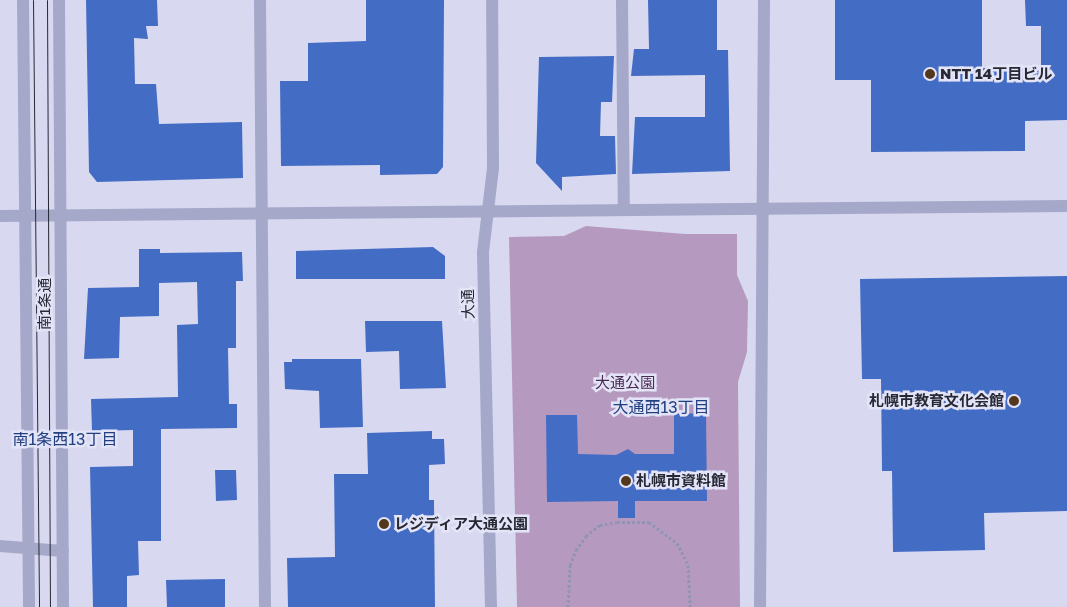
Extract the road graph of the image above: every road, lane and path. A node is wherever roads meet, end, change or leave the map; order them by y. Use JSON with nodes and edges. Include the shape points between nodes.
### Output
{"nodes":[{"id":1,"x":23,"y":0,"type":"edge"},
{"id":2,"x":60,"y":0,"type":"edge"},
{"id":3,"x":260,"y":0,"type":"edge"},
{"id":4,"x":492,"y":0,"type":"edge"},
{"id":5,"x":622,"y":0,"type":"edge"},
{"id":6,"x":764,"y":0,"type":"edge"},
{"id":7,"x":1067,"y":206,"type":"edge"},
{"id":8,"x":764,"y":208,"type":"junction"},
{"id":9,"x":624,"y":210,"type":"junction"},
{"id":10,"x":489,"y":211,"type":"junction"},
{"id":11,"x":262,"y":213,"type":"junction"},
{"id":12,"x":60,"y":215,"type":"junction"},
{"id":13,"x":0,"y":216,"type":"edge"},
{"id":14,"x":24,"y":216,"type":"junction"},
{"id":15,"x":0,"y":546,"type":"edge"},
{"id":16,"x":28,"y":548,"type":"junction"},
{"id":17,"x":63,"y":551,"type":"junction"},
{"id":18,"x":29,"y":607,"type":"edge"},
{"id":19,"x":63,"y":607,"type":"edge"},
{"id":20,"x":265,"y":607,"type":"edge"},
{"id":21,"x":491,"y":607,"type":"edge"},
{"id":22,"x":568,"y":607,"type":"edge"},
{"id":23,"x":690,"y":607,"type":"edge"},
{"id":24,"x":760,"y":607,"type":"edge"}],
"edges":[{"from":1,"to":14,"type":"street","name":"南1条通"},
{"from":2,"to":12,"type":"street","name":"南1条通"},
{"from":3,"to":11,"type":"street"},
{"from":4,"to":10,"type":"street","name":"大通","via":[[494,168]]},
{"from":5,"to":9,"type":"street"},
{"from":6,"to":8,"type":"street"},
{"from":7,"to":8,"type":"street"},
{"from":8,"to":9,"type":"street"},
{"from":8,"to":24,"type":"street"},
{"from":9,"to":10,"type":"street"},
{"from":10,"to":11,"type":"street"},
{"from":10,"to":21,"type":"street","name":"大通","via":[[483,252]]},
{"from":11,"to":12,"type":"street"},
{"from":11,"to":20,"type":"street"},
{"from":12,"to":14,"type":"street"},
{"from":12,"to":17,"type":"street","name":"南1条通"},
{"from":13,"to":14,"type":"street"},
{"from":14,"to":16,"type":"street","name":"南1条通"},
{"from":15,"to":16,"type":"street"},
{"from":16,"to":17,"type":"street"},
{"from":16,"to":18,"type":"street","name":"南1条通"},
{"from":17,"to":19,"type":"street","name":"南1条通"},
{"from":22,"to":23,"type":"path","via":[[570,565],[586,536],[600,525],[649,522],[677,543],[688,565]]}]}
